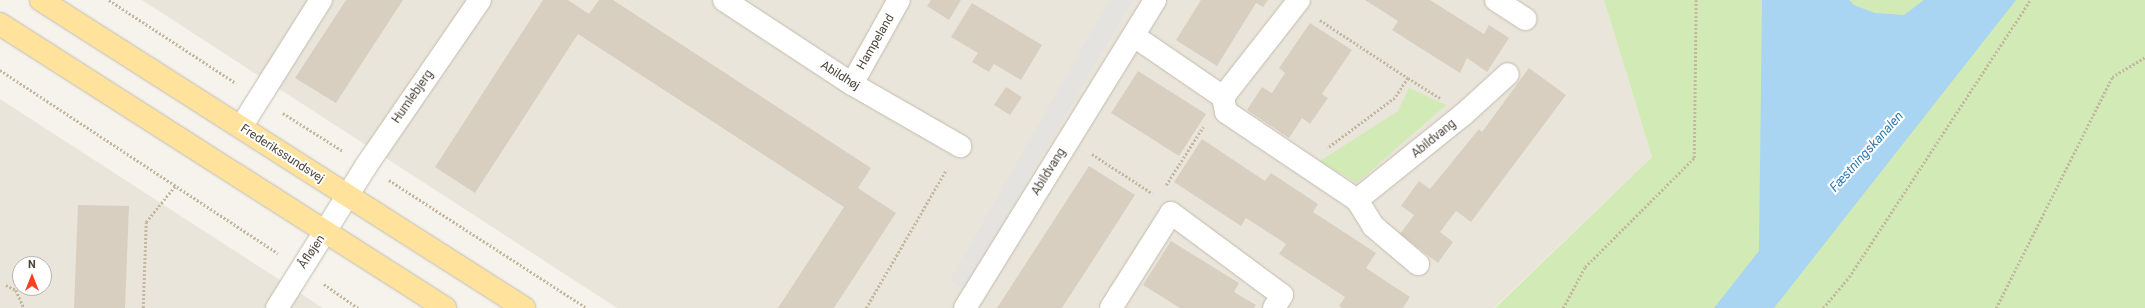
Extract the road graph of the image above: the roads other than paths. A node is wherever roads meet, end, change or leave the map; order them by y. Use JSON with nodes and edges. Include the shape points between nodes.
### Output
{"nodes":[{"id":1,"x":41,"y":0,"type":"edge"},
{"id":2,"x":321,"y":0,"type":"edge"},
{"id":3,"x":480,"y":0,"type":"edge"},
{"id":4,"x":724,"y":0,"type":"edge"},
{"id":5,"x":899,"y":0,"type":"edge"},
{"id":6,"x":1155,"y":0,"type":"edge"},
{"id":7,"x":1496,"y":0,"type":"edge"},
{"id":8,"x":1297,"y":2,"type":"edge"},
{"id":9,"x":1525,"y":19,"type":"dead end"},
{"id":10,"x":0,"y":24,"type":"edge"},
{"id":11,"x":1134,"y":36,"type":"junction"},
{"id":12,"x":1508,"y":74,"type":"dead end"},
{"id":13,"x":852,"y":84,"type":"junction"},
{"id":14,"x":1223,"y":97,"type":"junction"},
{"id":15,"x":241,"y":127,"type":"junction"},
{"id":16,"x":960,"y":146,"type":"road end"},
{"id":17,"x":348,"y":196,"type":"junction"},
{"id":18,"x":1357,"y":200,"type":"junction"},
{"id":19,"x":326,"y":232,"type":"junction"},
{"id":20,"x":1418,"y":264,"type":"dead end"},
{"id":21,"x":277,"y":308,"type":"edge"},
{"id":22,"x":445,"y":308,"type":"edge"},
{"id":23,"x":524,"y":308,"type":"edge"},
{"id":24,"x":964,"y":308,"type":"edge"},
{"id":25,"x":1111,"y":308,"type":"edge"},
{"id":26,"x":1274,"y":308,"type":"edge"}],
"edges":[{"from":1,"to":15,"type":"main road","name":"Frederikssundsvej"},
{"from":2,"to":15,"type":"street"},
{"from":3,"to":17,"type":"street","name":"Humlebjerg"},
{"from":4,"to":13,"type":"street","name":"Abildhøj"},
{"from":5,"to":13,"type":"street","name":"Hampeland"},
{"from":6,"to":11,"type":"street","name":"Abildvang"},
{"from":7,"to":9,"type":"street"},
{"from":8,"to":14,"type":"street"},
{"from":10,"to":19,"type":"main road"},
{"from":11,"to":14,"type":"street"},
{"from":11,"to":24,"type":"street","name":"Abildvang"},
{"from":12,"to":18,"type":"street","name":"Abildvang","via":[[1464,114]]},
{"from":13,"to":16,"type":"street","name":"Abildhøj"},
{"from":14,"to":18,"type":"street","via":[[1226,112]]},
{"from":15,"to":17,"type":"main road","name":"Frederikssundsvej"},
{"from":17,"to":19,"type":"street","name":"Åfløjen"},
{"from":17,"to":23,"type":"main road","name":"Frederikssundsvej"},
{"from":18,"to":20,"type":"street","via":[[1373,226]]},
{"from":19,"to":21,"type":"street","name":"Åfløjen"},
{"from":19,"to":22,"type":"main road"},
{"from":25,"to":26,"type":"street","via":[[1171,213],[1282,296]]}]}
